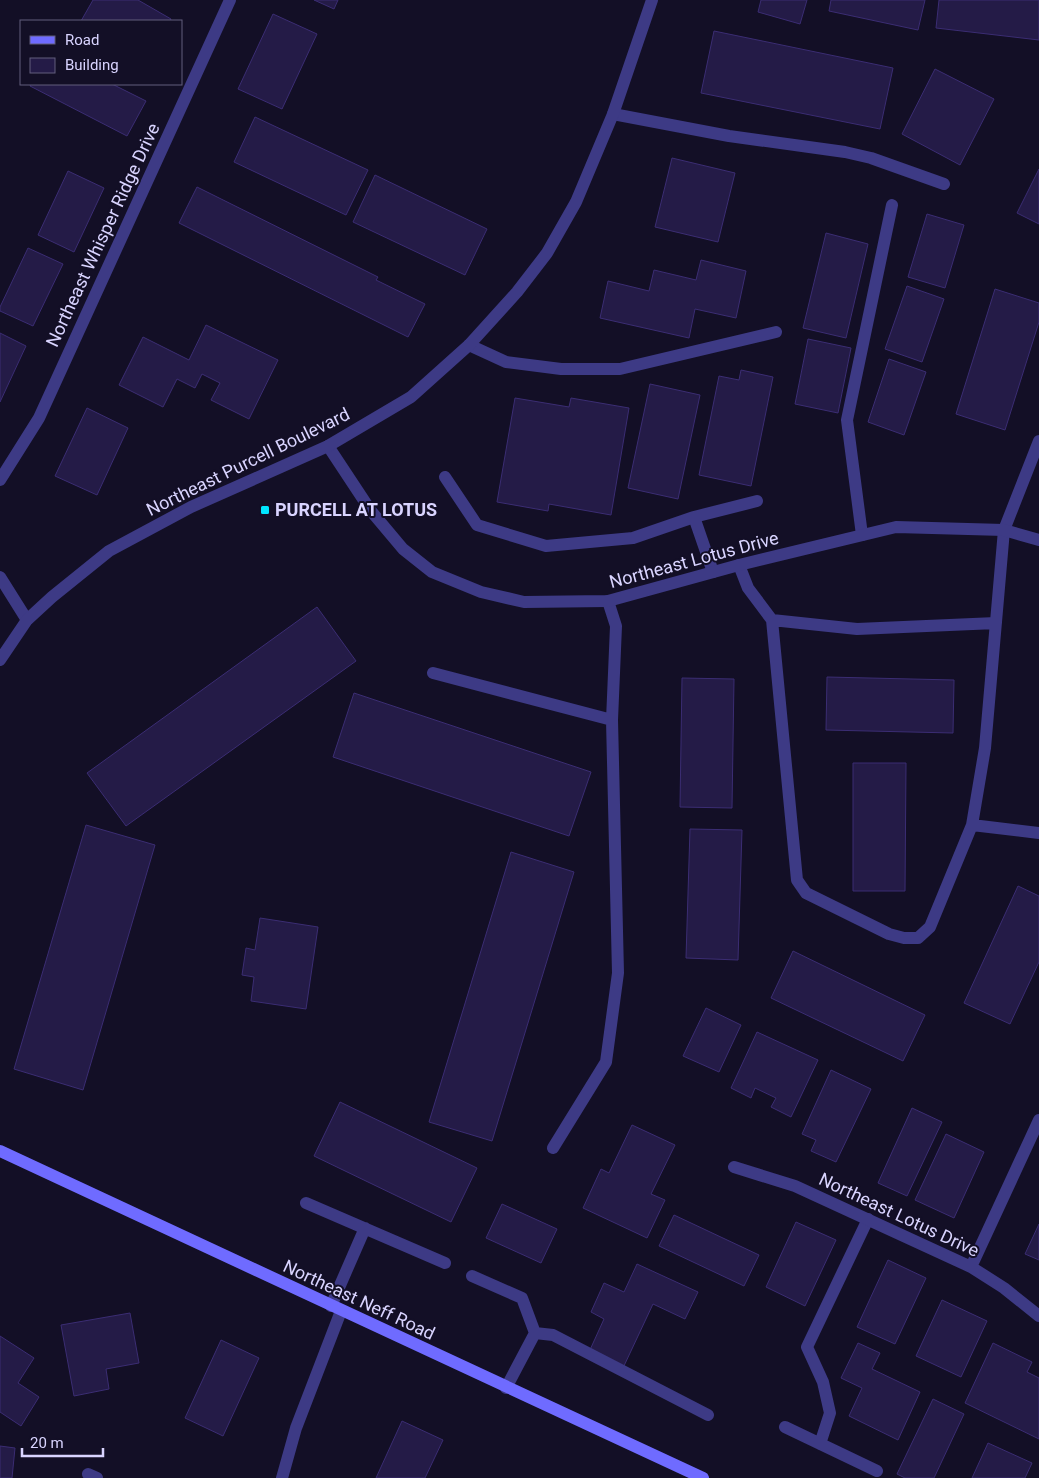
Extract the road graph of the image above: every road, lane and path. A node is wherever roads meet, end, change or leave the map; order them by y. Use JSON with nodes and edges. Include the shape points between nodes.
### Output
{"nodes":[{"id":1,"x":230,"y":0,"type":"edge"},
{"id":2,"x":652,"y":0,"type":"edge"},
{"id":3,"x":613,"y":114,"type":"junction"},
{"id":4,"x":944,"y":184,"type":"dead end"},
{"id":5,"x":892,"y":205,"type":"dead end"},
{"id":6,"x":776,"y":332,"type":"dead end"},
{"id":7,"x":469,"y":345,"type":"junction"},
{"id":8,"x":1039,"y":441,"type":"edge"},
{"id":9,"x":328,"y":446,"type":"junction"},
{"id":10,"x":1036,"y":454,"type":"edge"},
{"id":11,"x":445,"y":477,"type":"dead end"},
{"id":12,"x":0,"y":480,"type":"edge"},
{"id":13,"x":757,"y":501,"type":"dead end"},
{"id":14,"x":694,"y":517,"type":"junction"},
{"id":15,"x":1004,"y":530,"type":"junction"},
{"id":16,"x":862,"y":535,"type":"junction"},
{"id":17,"x":1039,"y":540,"type":"edge"},
{"id":18,"x":739,"y":565,"type":"junction"},
{"id":19,"x":713,"y":572,"type":"junction"},
{"id":20,"x":0,"y":577,"type":"edge"},
{"id":21,"x":608,"y":601,"type":"junction"},
{"id":22,"x":27,"y":620,"type":"junction"},
{"id":23,"x":772,"y":620,"type":"junction"},
{"id":24,"x":996,"y":623,"type":"junction"},
{"id":25,"x":0,"y":660,"type":"edge"},
{"id":26,"x":433,"y":673,"type":"dead end"},
{"id":27,"x":612,"y":720,"type":"junction"},
{"id":28,"x":972,"y":825,"type":"junction"},
{"id":29,"x":1039,"y":832,"type":"edge"},
{"id":30,"x":1039,"y":1120,"type":"edge"},
{"id":31,"x":553,"y":1148,"type":"dead end"},
{"id":32,"x":0,"y":1151,"type":"edge"},
{"id":33,"x":734,"y":1167,"type":"dead end"},
{"id":34,"x":306,"y":1203,"type":"dead end"},
{"id":35,"x":868,"y":1220,"type":"junction"},
{"id":36,"x":365,"y":1228,"type":"junction"},
{"id":37,"x":445,"y":1264,"type":"dead end"},
{"id":38,"x":971,"y":1267,"type":"junction"},
{"id":39,"x":472,"y":1276,"type":"dead end"},
{"id":40,"x":336,"y":1308,"type":"junction"},
{"id":41,"x":1039,"y":1316,"type":"edge"},
{"id":42,"x":535,"y":1333,"type":"junction"},
{"id":43,"x":506,"y":1388,"type":"junction"},
{"id":44,"x":708,"y":1415,"type":"dead end"},
{"id":45,"x":786,"y":1427,"type":"dead end"},
{"id":46,"x":820,"y":1444,"type":"junction"},
{"id":47,"x":877,"y":1471,"type":"dead end"},
{"id":48,"x":282,"y":1478,"type":"edge"},
{"id":49,"x":703,"y":1478,"type":"edge"}],
"edges":[{"from":1,"to":12,"type":"street","name":"Northeast Whisper Ridge Drive","via":[[39,418]]},
{"from":2,"to":3,"type":"street","name":"Northeast Purcell Boulevard"},
{"from":3,"to":4,"type":"street","via":[[729,136],[845,152]]},
{"from":3,"to":7,"type":"street","name":"Northeast Purcell Boulevard","via":[[576,202],[547,253]]},
{"from":5,"to":16,"type":"street","via":[[847,420]]},
{"from":6,"to":7,"type":"street","via":[[620,368],[561,369],[506,362]]},
{"from":7,"to":9,"type":"street","name":"Northeast Purcell Boulevard","via":[[411,397]]},
{"from":8,"to":10,"type":"street"},
{"from":9,"to":21,"type":"street","name":"Northeast Lotus Drive","via":[[398,543],[432,572],[480,592],[524,602]]},
{"from":9,"to":22,"type":"street","name":"Northeast Purcell Boulevard","via":[[191,507],[109,551]]},
{"from":10,"to":15,"type":"street"},
{"from":11,"to":14,"type":"street","via":[[477,525],[546,546],[633,538]]},
{"from":13,"to":14,"type":"street"},
{"from":14,"to":19,"type":"street"},
{"from":15,"to":16,"type":"street","name":"Northeast Lotus Drive","via":[[896,527]]},
{"from":15,"to":17,"type":"street","name":"Northeast Lotus Drive"},
{"from":15,"to":24,"type":"street"},
{"from":16,"to":18,"type":"street","name":"Northeast Lotus Drive"},
{"from":18,"to":19,"type":"street","name":"Northeast Lotus Drive"},
{"from":18,"to":23,"type":"street","via":[[748,588]]},
{"from":19,"to":21,"type":"street","name":"Northeast Lotus Drive"},
{"from":20,"to":22,"type":"street"},
{"from":21,"to":27,"type":"street","via":[[616,626]]},
{"from":22,"to":25,"type":"street","name":"Northeast Purcell Boulevard"},
{"from":23,"to":24,"type":"street","via":[[857,629]]},
{"from":23,"to":28,"type":"street","via":[[795,866],[798,880],[806,893],[889,934],[918,938],[930,926]]},
{"from":24,"to":28,"type":"street","via":[[985,748]]},
{"from":26,"to":27,"type":"street"},
{"from":27,"to":31,"type":"street","via":[[618,973],[606,1062]]},
{"from":28,"to":29,"type":"street"},
{"from":30,"to":38,"type":"street"},
{"from":32,"to":40,"type":"main road","name":"Northeast Neff Road"},
{"from":33,"to":35,"type":"street","name":"Northeast Lotus Drive","via":[[795,1186]]},
{"from":34,"to":36,"type":"street"},
{"from":35,"to":38,"type":"street","name":"Northeast Lotus Drive"},
{"from":35,"to":46,"type":"street","via":[[807,1347],[823,1382],[830,1413]]},
{"from":36,"to":37,"type":"street"},
{"from":36,"to":40,"type":"street"},
{"from":38,"to":41,"type":"street","name":"Northeast Lotus Drive"},
{"from":39,"to":42,"type":"street","via":[[522,1298]]},
{"from":40,"to":43,"type":"main road","name":"Northeast Neff Road"},
{"from":40,"to":48,"type":"street"},
{"from":42,"to":43,"type":"street"},
{"from":42,"to":44,"type":"street","via":[[553,1335]]},
{"from":43,"to":49,"type":"main road","name":"Northeast Neff Road"},
{"from":45,"to":46,"type":"street"},
{"from":46,"to":47,"type":"street"}]}
